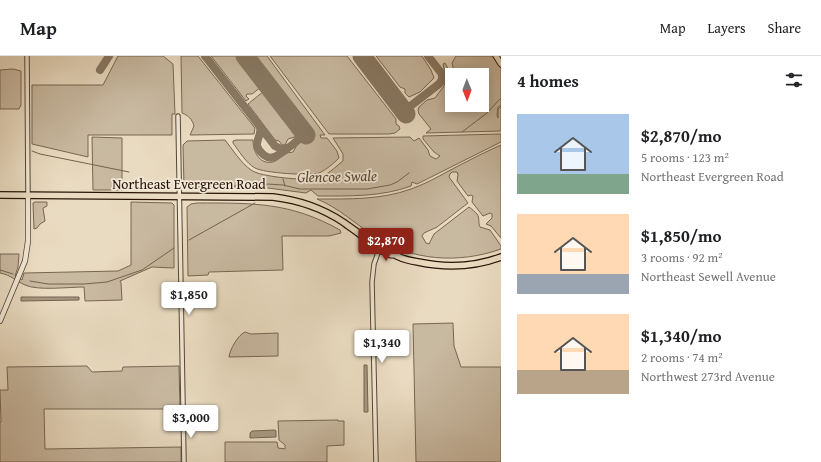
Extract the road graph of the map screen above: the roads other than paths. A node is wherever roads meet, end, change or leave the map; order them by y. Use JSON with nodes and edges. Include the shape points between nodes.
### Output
{"nodes":[{"id":1,"x":26,"y":56,"type":"edge"},
{"id":2,"x":496,"y":56,"type":"edge"},
{"id":3,"x":501,"y":64,"type":"edge"},
{"id":4,"x":178,"y":116,"type":"dead end"},
{"id":5,"x":0,"y":195,"type":"edge"},
{"id":6,"x":28,"y":196,"type":"junction"},
{"id":7,"x":180,"y":196,"type":"junction"},
{"id":8,"x":367,"y":240,"type":"junction"},
{"id":9,"x":379,"y":250,"type":"junction"},
{"id":10,"x":396,"y":255,"type":"junction"},
{"id":11,"x":501,"y":257,"type":"edge"},
{"id":12,"x":0,"y":321,"type":"edge"},
{"id":13,"x":184,"y":462,"type":"edge"},
{"id":14,"x":376,"y":462,"type":"edge"}],
"edges":[{"from":1,"to":6,"type":"street"},
{"from":2,"to":3,"type":"main road"},
{"from":4,"to":7,"type":"street"},
{"from":5,"to":6,"type":"main road","name":"Northeast Evergreen Road"},
{"from":6,"to":7,"type":"main road","name":"Northeast Evergreen Road"},
{"from":6,"to":12,"type":"street","via":[[28,241],[25,261]]},
{"from":7,"to":8,"type":"main road","name":"Northeast Evergreen Road","via":[[265,196],[298,201],[328,213]]},
{"from":7,"to":13,"type":"street"},
{"from":8,"to":9,"type":"main road","name":"Northeast Evergreen Road"},
{"from":8,"to":10,"type":"main road","name":"Northeast Evergreen Road","via":[[372,240]]},
{"from":9,"to":10,"type":"main road","name":"Northeast Evergreen Road"},
{"from":9,"to":14,"type":"street","via":[[372,282]]},
{"from":10,"to":11,"type":"main road","name":"Northeast Evergreen Road","via":[[445,266],[471,264]]}]}
